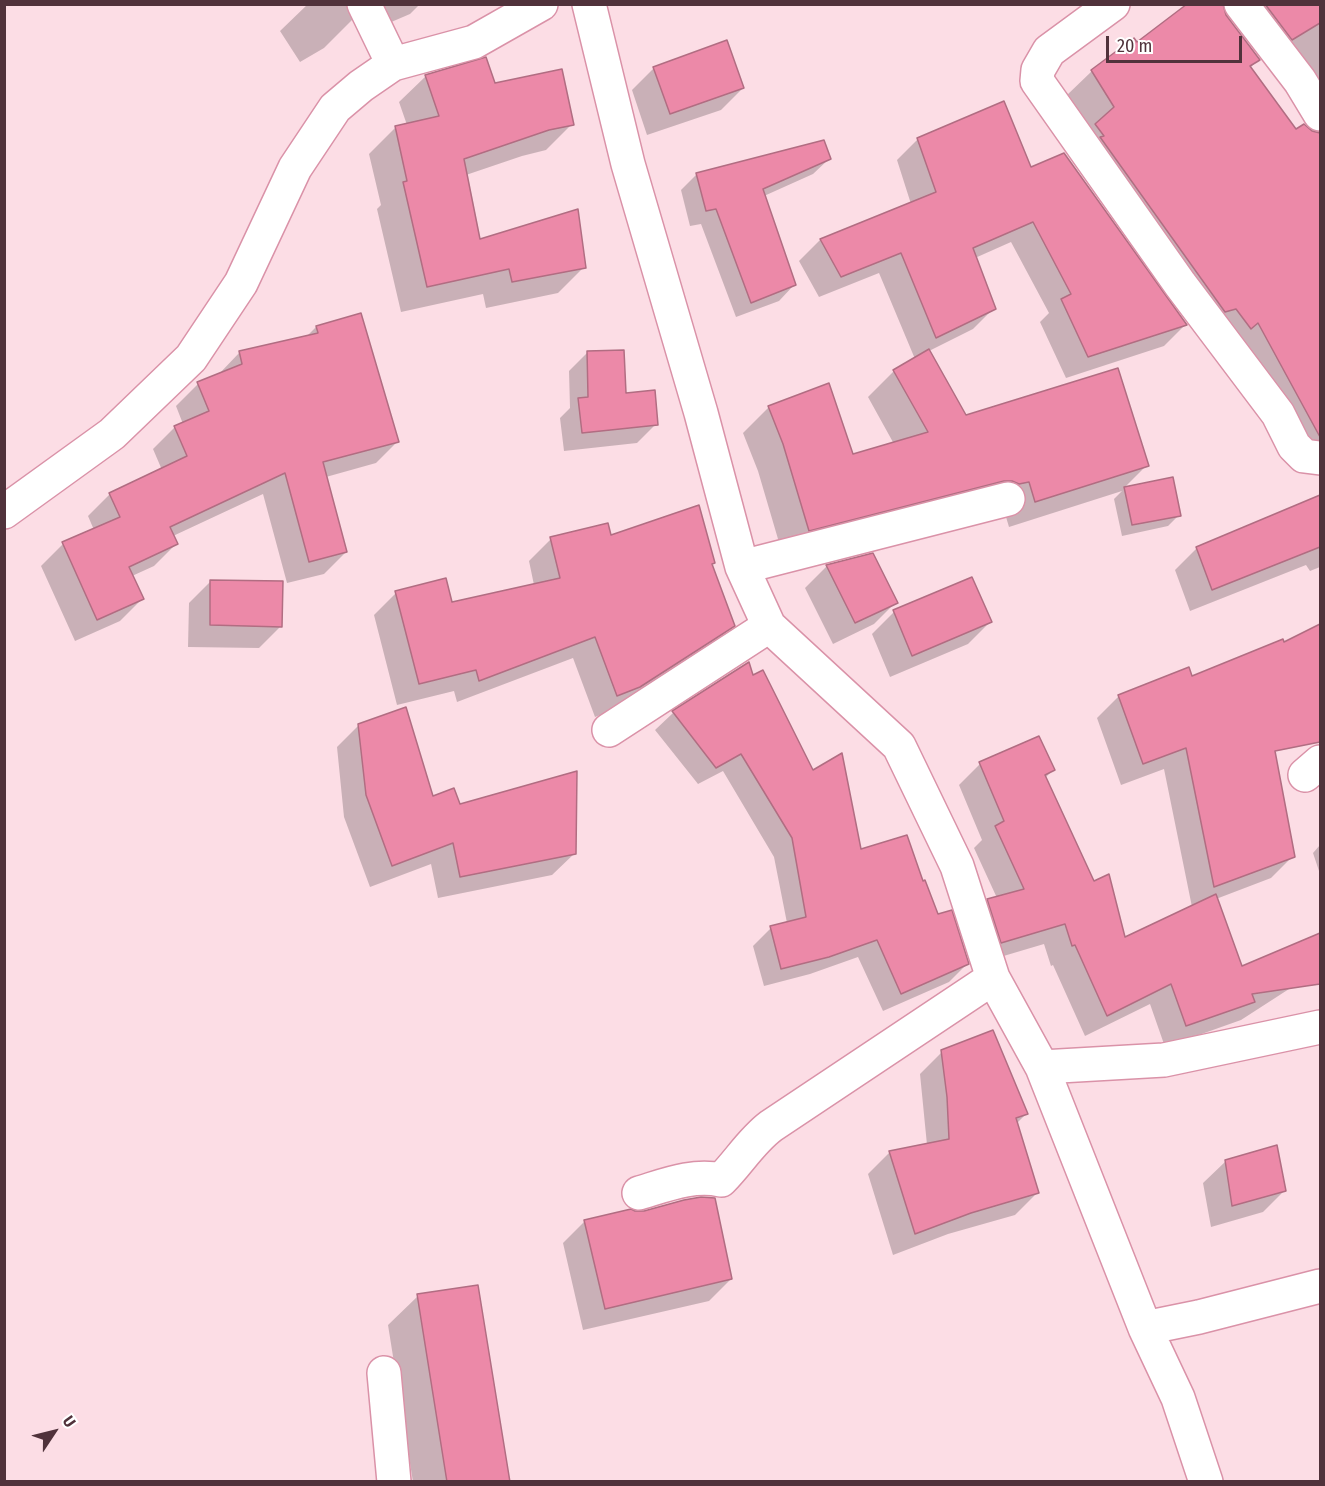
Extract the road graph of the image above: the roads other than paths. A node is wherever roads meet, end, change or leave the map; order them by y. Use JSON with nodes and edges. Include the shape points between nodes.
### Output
{"nodes":[{"id":1,"x":364,"y":4,"type":"edge"},
{"id":2,"x":541,"y":4,"type":"edge"},
{"id":3,"x":589,"y":4,"type":"edge"},
{"id":4,"x":1113,"y":4,"type":"edge"},
{"id":5,"x":1241,"y":4,"type":"edge"},
{"id":6,"x":393,"y":64,"type":"junction"},
{"id":7,"x":1320,"y":114,"type":"edge"},
{"id":8,"x":1320,"y":458,"type":"edge"},
{"id":9,"x":1008,"y":498,"type":"dead end"},
{"id":10,"x":4,"y":512,"type":"edge"},
{"id":11,"x":742,"y":567,"type":"junction"},
{"id":12,"x":769,"y":626,"type":"junction"},
{"id":13,"x":609,"y":730,"type":"dead end"},
{"id":14,"x":993,"y":978,"type":"junction"},
{"id":15,"x":1320,"y":1027,"type":"edge"},
{"id":16,"x":1042,"y":1067,"type":"junction"},
{"id":17,"x":639,"y":1193,"type":"dead end"},
{"id":18,"x":1320,"y":1286,"type":"edge"},
{"id":19,"x":1145,"y":1328,"type":"junction"},
{"id":20,"x":384,"y":1373,"type":"dead end"},
{"id":21,"x":394,"y":1482,"type":"edge"},
{"id":22,"x":1206,"y":1482,"type":"edge"}],
"edges":[{"from":1,"to":6,"type":"street"},
{"from":2,"to":6,"type":"street","via":[[474,42]]},
{"from":3,"to":11,"type":"street","via":[[628,164]]},
{"from":4,"to":8,"type":"street","via":[[1049,51],[1038,70],[1037,81],[1180,284],[1278,414],[1294,446],[1304,456]]},
{"from":5,"to":7,"type":"street","via":[[1300,81]]},
{"from":6,"to":10,"type":"street","via":[[335,108],[295,168],[241,283],[191,358],[112,434]]},
{"from":9,"to":11,"type":"street"},
{"from":11,"to":12,"type":"street"},
{"from":12,"to":13,"type":"street"},
{"from":12,"to":14,"type":"street","via":[[899,746],[957,866]]},
{"from":14,"to":16,"type":"street"},
{"from":14,"to":17,"type":"street","via":[[771,1126],[722,1180],[682,1180]]},
{"from":15,"to":16,"type":"street","via":[[1164,1060]]},
{"from":16,"to":19,"type":"street"},
{"from":18,"to":19,"type":"street"},
{"from":19,"to":22,"type":"street","via":[[1178,1398]]},
{"from":20,"to":21,"type":"street"}]}
